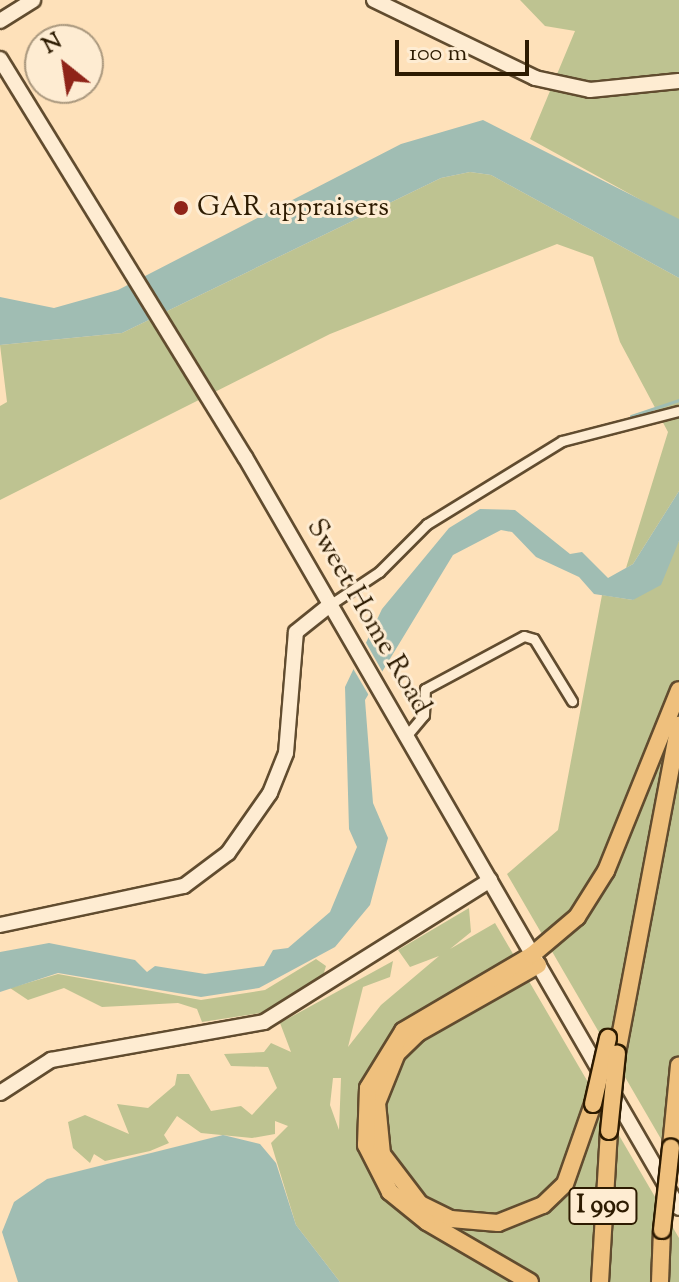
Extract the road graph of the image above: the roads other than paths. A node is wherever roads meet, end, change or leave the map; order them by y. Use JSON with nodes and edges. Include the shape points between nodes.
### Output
{"nodes":[{"id":1,"x":33,"y":0,"type":"edge"},
{"id":2,"x":374,"y":0,"type":"edge"},
{"id":3,"x":0,"y":21,"type":"edge"},
{"id":4,"x":0,"y":59,"type":"edge"},
{"id":5,"x":679,"y":81,"type":"edge"},
{"id":6,"x":679,"y":411,"type":"edge"},
{"id":7,"x":331,"y":604,"type":"junction"},
{"id":8,"x":679,"y":690,"type":"edge"},
{"id":9,"x":572,"y":701,"type":"dead end"},
{"id":10,"x":679,"y":725,"type":"edge"},
{"id":11,"x":407,"y":735,"type":"junction"},
{"id":12,"x":490,"y":880,"type":"junction"},
{"id":13,"x":0,"y":925,"type":"edge"},
{"id":14,"x":535,"y":960,"type":"junction"},
{"id":15,"x":612,"y":1046,"type":"junction"},
{"id":16,"x":679,"y":1065,"type":"edge"},
{"id":17,"x":0,"y":1093,"type":"edge"},
{"id":18,"x":679,"y":1114,"type":"edge"},
{"id":19,"x":671,"y":1147,"type":"junction"},
{"id":20,"x":679,"y":1208,"type":"edge"},
{"id":21,"x":530,"y":1282,"type":"edge"},
{"id":22,"x":600,"y":1282,"type":"edge"},
{"id":23,"x":660,"y":1282,"type":"edge"}],
"edges":[{"from":1,"to":3,"type":"street"},
{"from":2,"to":5,"type":"street","via":[[535,78],[590,90]]},
{"from":4,"to":7,"type":"street","name":"Sweet Home Road"},
{"from":6,"to":7,"type":"street","via":[[562,441],[427,524],[379,572]]},
{"from":7,"to":11,"type":"street","name":"Sweet Home Road"},
{"from":7,"to":13,"type":"street","via":[[296,632],[286,753],[270,793],[228,853],[184,886]]},
{"from":8,"to":14,"type":"highway","via":[[592,897]]},
{"from":9,"to":11,"type":"street","via":[[534,639],[524,636],[425,689],[424,715]]},
{"from":10,"to":15,"type":"highway","number":"I 990"},
{"from":11,"to":12,"type":"street","name":"Sweet Home Road"},
{"from":12,"to":14,"type":"street","name":"Sweet Home Road"},
{"from":12,"to":17,"type":"street","via":[[264,1022],[51,1060]]},
{"from":14,"to":15,"type":"highway","bridge":true,"via":[[418,1033],[397,1053],[377,1103],[382,1154],[399,1185],[451,1219],[498,1223],[543,1205],[565,1184]]},
{"from":14,"to":20,"type":"street","name":"Sweet Home Road"},
{"from":14,"to":21,"type":"highway","via":[[403,1031],[372,1075],[363,1118],[371,1160],[390,1192],[427,1222]]},
{"from":15,"to":22,"type":"highway","number":"I 990","bridge":true},
{"from":16,"to":19,"type":"highway","number":"I 990"},
{"from":18,"to":19,"type":"highway"},
{"from":19,"to":23,"type":"highway","number":"I 990","bridge":true}]}
